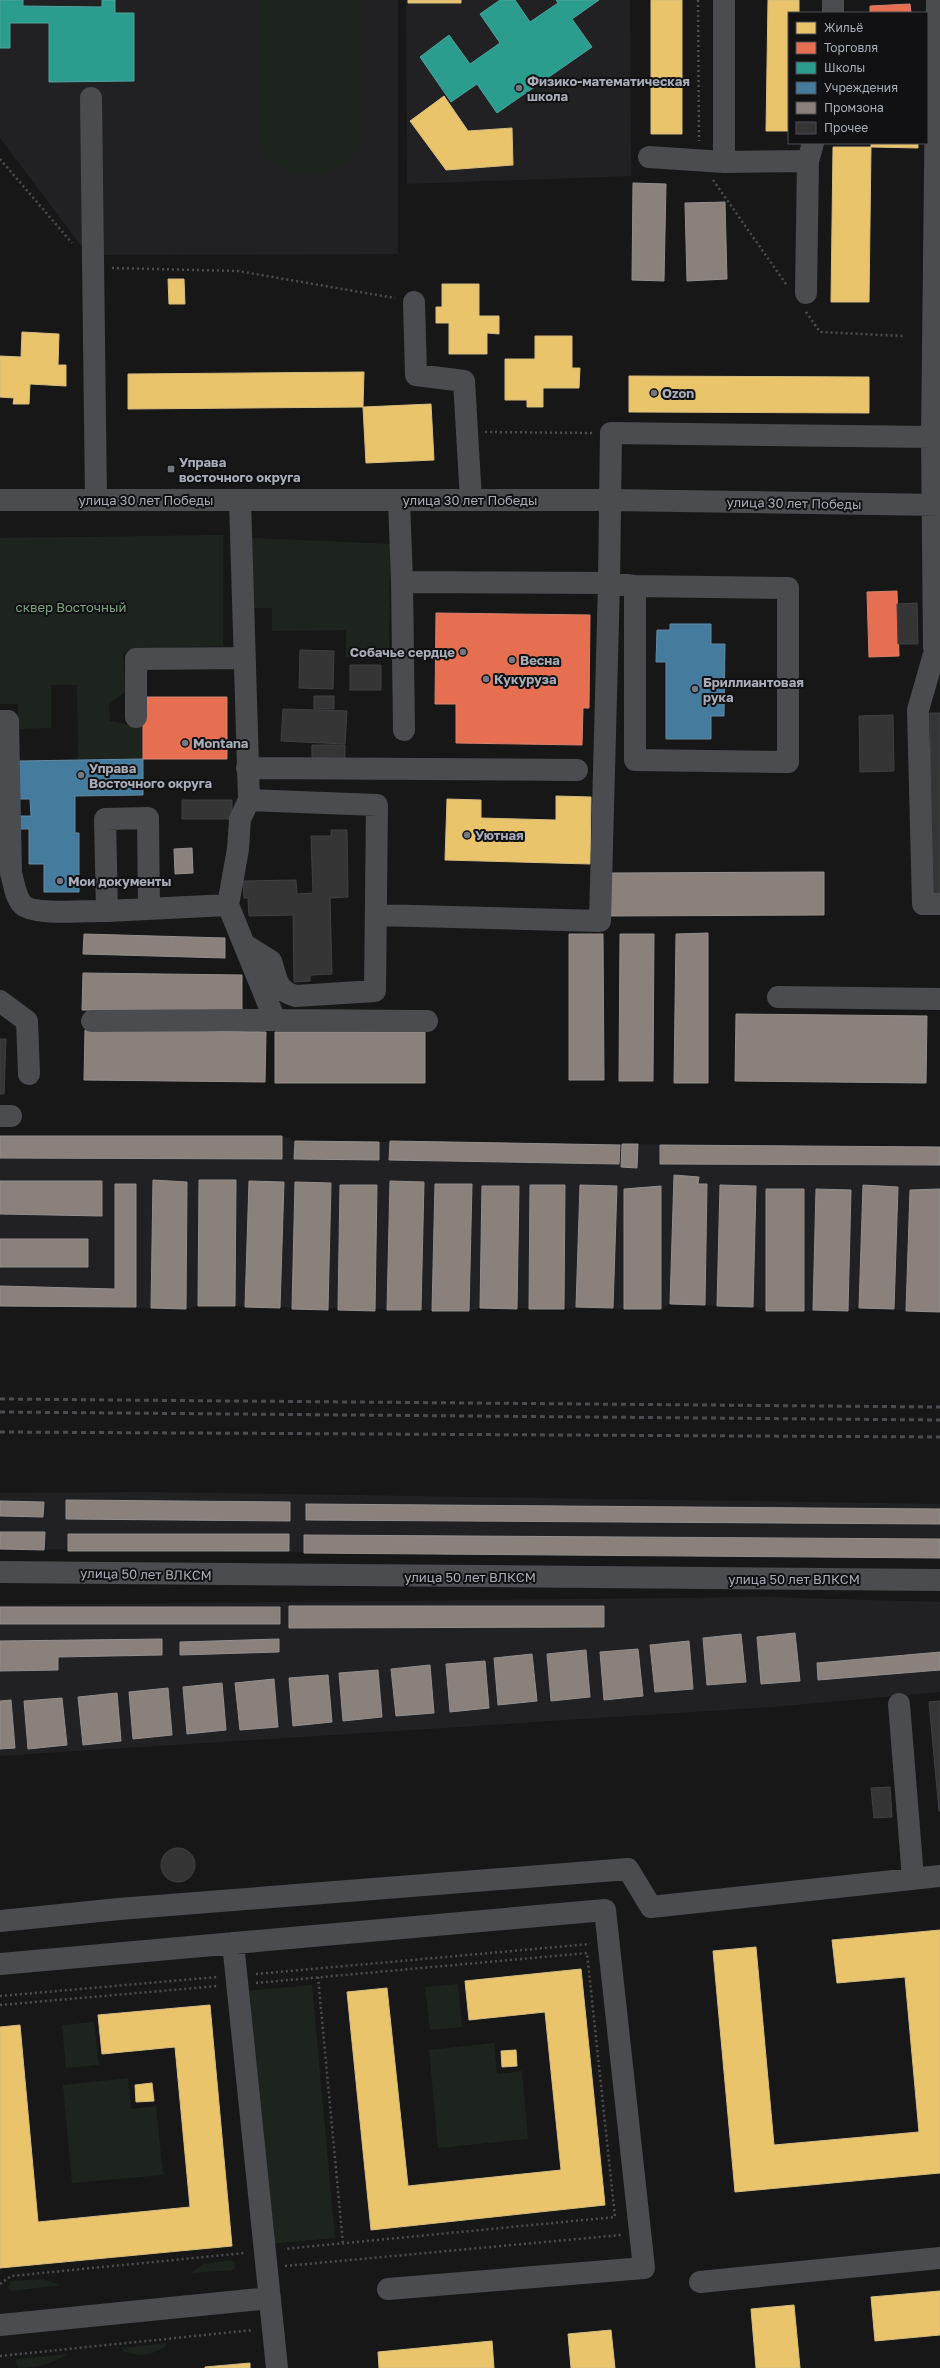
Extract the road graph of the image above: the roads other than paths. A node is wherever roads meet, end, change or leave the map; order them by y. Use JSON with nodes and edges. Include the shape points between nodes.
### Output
{"nodes":[{"id":1,"x":724,"y":0,"type":"edge"},
{"id":2,"x":937,"y":0,"type":"edge"},
{"id":3,"x":935,"y":52,"type":"edge"},
{"id":4,"x":91,"y":98,"type":"dead end"},
{"id":5,"x":810,"y":152,"type":"edge"},
{"id":6,"x":649,"y":157,"type":"dead end"},
{"id":7,"x":724,"y":162,"type":"junction"},
{"id":8,"x":799,"y":296,"type":"road end"},
{"id":9,"x":414,"y":302,"type":"road end"},
{"id":10,"x":932,"y":437,"type":"junction"},
{"id":11,"x":0,"y":500,"type":"edge"},
{"id":12,"x":96,"y":500,"type":"junction"},
{"id":13,"x":240,"y":500,"type":"junction"},
{"id":14,"x":399,"y":500,"type":"junction"},
{"id":15,"x":471,"y":500,"type":"junction"},
{"id":16,"x":610,"y":500,"type":"junction"},
{"id":17,"x":936,"y":505,"type":"edge"},
{"id":18,"x":402,"y":582,"type":"junction"},
{"id":19,"x":609,"y":583,"type":"junction"},
{"id":20,"x":635,"y":586,"type":"junction"},
{"id":21,"x":938,"y":647,"type":"edge"},
{"id":22,"x":244,"y":658,"type":"junction"},
{"id":23,"x":136,"y":717,"type":"dead end"},
{"id":24,"x":0,"y":721,"type":"edge"},
{"id":25,"x":404,"y":730,"type":"dead end"},
{"id":26,"x":247,"y":768,"type":"junction"},
{"id":27,"x":578,"y":770,"type":"dead end"},
{"id":28,"x":249,"y":800,"type":"junction"},
{"id":29,"x":940,"y":904,"type":"edge"},
{"id":30,"x":228,"y":905,"type":"junction"},
{"id":31,"x":149,"y":909,"type":"junction"},
{"id":32,"x":107,"y":910,"type":"junction"},
{"id":33,"x":376,"y":915,"type":"junction"},
{"id":34,"x":245,"y":945,"type":"junction"},
{"id":35,"x":778,"y":997,"type":"dead end"},
{"id":36,"x":940,"y":999,"type":"edge"},
{"id":37,"x":0,"y":1001,"type":"edge"},
{"id":38,"x":275,"y":1020,"type":"junction"},
{"id":39,"x":92,"y":1021,"type":"dead end"},
{"id":40,"x":427,"y":1021,"type":"dead end"},
{"id":41,"x":29,"y":1074,"type":"dead end"},
{"id":42,"x":0,"y":1572,"type":"edge"},
{"id":43,"x":940,"y":1580,"type":"edge"},
{"id":44,"x":899,"y":1704,"type":"dead end"},
{"id":45,"x":940,"y":1876,"type":"edge"},
{"id":46,"x":913,"y":1878,"type":"junction"},
{"id":47,"x":0,"y":1921,"type":"edge"},
{"id":48,"x":233,"y":1944,"type":"junction"},
{"id":49,"x":0,"y":1964,"type":"edge"},
{"id":50,"x":940,"y":2258,"type":"edge"},
{"id":51,"x":700,"y":2282,"type":"dead end"},
{"id":52,"x":388,"y":2289,"type":"dead end"},
{"id":53,"x":270,"y":2298,"type":"junction"},
{"id":54,"x":0,"y":2325,"type":"edge"},
{"id":55,"x":277,"y":2368,"type":"edge"}],
"edges":[{"from":1,"to":7,"type":"street"},
{"from":2,"to":3,"type":"street"},
{"from":3,"to":10,"type":"street"},
{"from":4,"to":12,"type":"street"},
{"from":5,"to":7,"type":"street"},
{"from":5,"to":8,"type":"street"},
{"from":6,"to":7,"type":"street"},
{"from":9,"to":15,"type":"street","via":[[416,375],[464,381]]},
{"from":10,"to":16,"type":"street","via":[[611,433]]},
{"from":10,"to":17,"type":"street"},
{"from":11,"to":12,"type":"street","name":"улица 30 лет Победы"},
{"from":12,"to":13,"type":"street","name":"улица 30 лет Победы"},
{"from":13,"to":14,"type":"street","name":"улица 30 лет Победы"},
{"from":13,"to":22,"type":"street"},
{"from":14,"to":15,"type":"street","name":"улица 30 лет Победы"},
{"from":14,"to":18,"type":"street"},
{"from":15,"to":16,"type":"street","name":"улица 30 лет Победы"},
{"from":16,"to":17,"type":"street","name":"улица 30 лет Победы"},
{"from":16,"to":19,"type":"street"},
{"from":17,"to":21,"type":"street","via":[[934,647]]},
{"from":18,"to":19,"type":"street"},
{"from":18,"to":25,"type":"street"},
{"from":19,"to":20,"type":"street"},
{"from":19,"to":33,"type":"street","via":[[600,921]]},
{"from":20,"to":20,"type":"street","via":[[788,588],[788,762],[635,760]]},
{"from":21,"to":29,"type":"street","via":[[918,717],[923,904]]},
{"from":22,"to":23,"type":"street","via":[[136,659]]},
{"from":22,"to":26,"type":"street"},
{"from":24,"to":32,"type":"street","via":[[8,721],[11,873],[17,895],[30,909]]},
{"from":26,"to":27,"type":"street"},
{"from":26,"to":28,"type":"street"},
{"from":28,"to":30,"type":"street","via":[[240,819],[238,849]]},
{"from":28,"to":33,"type":"street","via":[[377,805]]},
{"from":30,"to":31,"type":"street"},
{"from":30,"to":34,"type":"street"},
{"from":31,"to":32,"type":"street"},
{"from":31,"to":32,"type":"street","via":[[148,818],[105,818]]},
{"from":33,"to":34,"type":"street","via":[[375,991],[296,996],[285,993],[279,986],[272,961]]},
{"from":34,"to":38,"type":"street"},
{"from":35,"to":36,"type":"street"},
{"from":37,"to":41,"type":"street","via":[[27,1021]]},
{"from":38,"to":39,"type":"street"},
{"from":38,"to":40,"type":"street"},
{"from":42,"to":43,"type":"street","name":"улица 50 лет ВЛКСМ"},
{"from":44,"to":46,"type":"street"},
{"from":45,"to":46,"type":"street"},
{"from":46,"to":47,"type":"street","via":[[651,1907],[628,1869],[119,1909]]},
{"from":48,"to":49,"type":"street"},
{"from":48,"to":52,"type":"street","via":[[605,1910],[644,2268]]},
{"from":48,"to":53,"type":"street","via":[[231,1984],[256,2258]]},
{"from":50,"to":51,"type":"street"},
{"from":53,"to":54,"type":"street"},
{"from":53,"to":55,"type":"street"}]}
